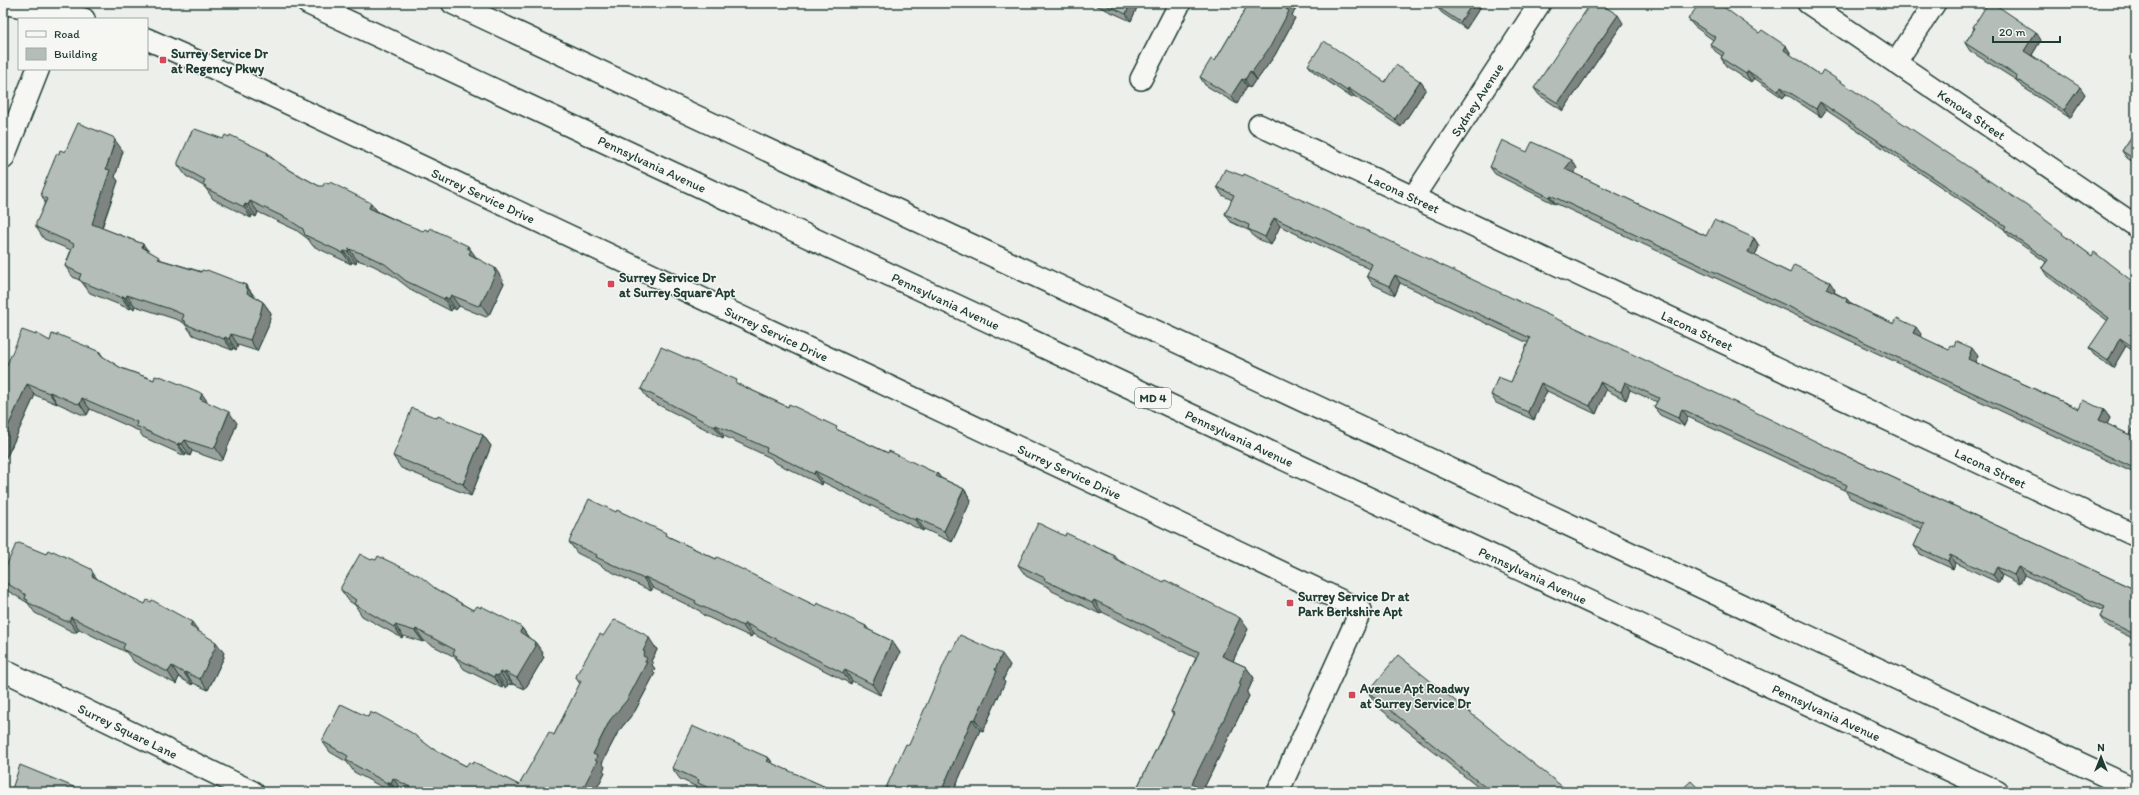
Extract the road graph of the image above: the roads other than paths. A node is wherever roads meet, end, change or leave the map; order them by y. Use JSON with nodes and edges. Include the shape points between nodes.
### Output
{"nodes":[{"id":1,"x":3,"y":3,"type":"edge"},
{"id":2,"x":308,"y":3,"type":"edge"},
{"id":3,"x":453,"y":3,"type":"edge"},
{"id":4,"x":1180,"y":3,"type":"edge"},
{"id":5,"x":1540,"y":3,"type":"edge"},
{"id":6,"x":1808,"y":3,"type":"edge"},
{"id":7,"x":1935,"y":3,"type":"edge"},
{"id":8,"x":60,"y":16,"type":"edge"},
{"id":9,"x":76,"y":18,"type":"edge"},
{"id":10,"x":148,"y":39,"type":"edge"},
{"id":11,"x":1896,"y":62,"type":"junction"},
{"id":12,"x":38,"y":70,"type":"edge"},
{"id":13,"x":1141,"y":79,"type":"dead end"},
{"id":14,"x":1260,"y":125,"type":"dead end"},
{"id":15,"x":3,"y":158,"type":"edge"},
{"id":16,"x":1414,"y":196,"type":"junction"},
{"id":17,"x":2136,"y":226,"type":"edge"},
{"id":18,"x":2136,"y":536,"type":"edge"},
{"id":19,"x":3,"y":670,"type":"edge"},
{"id":20,"x":2136,"y":790,"type":"edge"},
{"id":21,"x":253,"y":792,"type":"edge"},
{"id":22,"x":1278,"y":792,"type":"edge"},
{"id":23,"x":1997,"y":792,"type":"edge"}],
"edges":[{"from":1,"to":8,"type":"main road"},
{"from":2,"to":23,"type":"main road","name":"Pennsylvania Avenue","number":"MD 4"},
{"from":3,"to":20,"type":"main road"},
{"from":4,"to":13,"type":"street"},
{"from":5,"to":16,"type":"street","name":"Sydney Avenue"},
{"from":6,"to":11,"type":"street","name":"Kenova Street"},
{"from":7,"to":11,"type":"street"},
{"from":8,"to":9,"type":"street"},
{"from":10,"to":22,"type":"street","name":"Surrey Service Drive","via":[[1128,498],[1361,610]]},
{"from":11,"to":17,"type":"street","name":"Kenova Street"},
{"from":12,"to":15,"type":"main road"},
{"from":14,"to":16,"type":"street","name":"Lacona Street"},
{"from":16,"to":18,"type":"street","name":"Lacona Street"},
{"from":19,"to":21,"type":"street","name":"Surrey Square Lane"}]}
